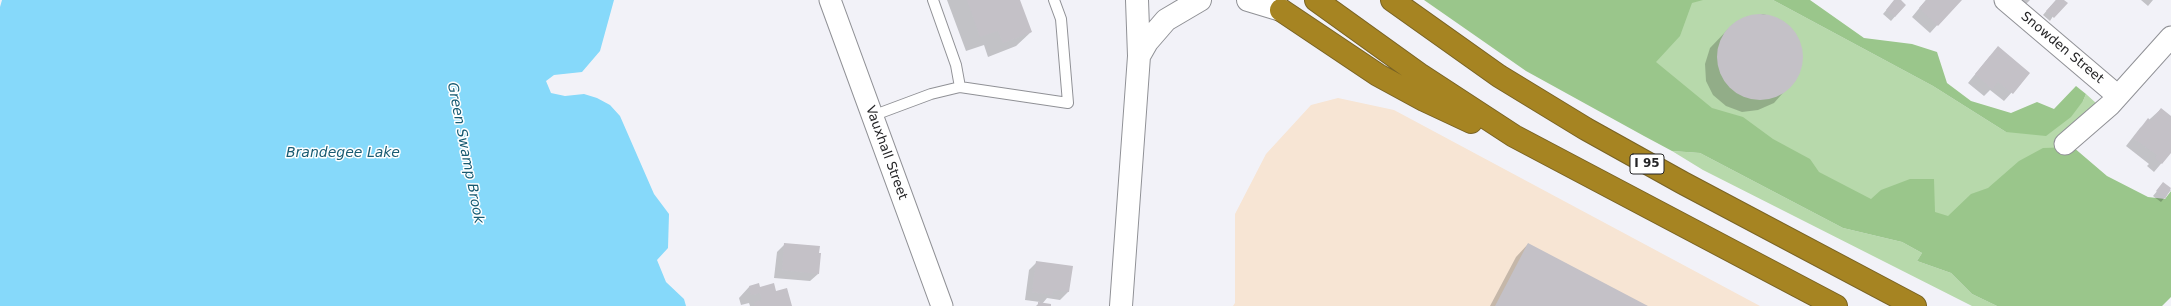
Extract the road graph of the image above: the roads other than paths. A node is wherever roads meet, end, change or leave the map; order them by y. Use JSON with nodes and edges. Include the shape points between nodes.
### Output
{"nodes":[{"id":1,"x":830,"y":0,"type":"edge"},
{"id":2,"x":933,"y":0,"type":"edge"},
{"id":3,"x":1054,"y":0,"type":"edge"},
{"id":4,"x":1137,"y":0,"type":"edge"},
{"id":5,"x":1200,"y":0,"type":"edge"},
{"id":6,"x":1248,"y":0,"type":"edge"},
{"id":7,"x":1316,"y":0,"type":"edge"},
{"id":8,"x":1392,"y":0,"type":"edge"},
{"id":9,"x":2005,"y":0,"type":"edge"},
{"id":10,"x":1274,"y":5,"type":"edge"},
{"id":11,"x":2171,"y":37,"type":"edge"},
{"id":12,"x":1139,"y":56,"type":"junction"},
{"id":13,"x":960,"y":87,"type":"junction"},
{"id":14,"x":2118,"y":96,"type":"junction"},
{"id":15,"x":872,"y":116,"type":"junction"},
{"id":16,"x":1514,"y":136,"type":"junction"},
{"id":17,"x":2065,"y":144,"type":"dead end"},
{"id":18,"x":942,"y":306,"type":"edge"},
{"id":19,"x":1121,"y":306,"type":"edge"},
{"id":20,"x":1836,"y":306,"type":"edge"},
{"id":21,"x":1915,"y":306,"type":"edge"}],
"edges":[{"from":1,"to":15,"type":"street","name":"Vauxhall Street"},
{"from":2,"to":13,"type":"lane","via":[[956,65]]},
{"from":3,"to":13,"type":"lane","via":[[1061,19],[1068,103]]},
{"from":4,"to":12,"type":"street"},
{"from":5,"to":12,"type":"street","via":[[1166,20]]},
{"from":6,"to":10,"type":"street"},
{"from":7,"to":16,"type":"highway","via":[[1419,74]]},
{"from":8,"to":21,"type":"highway","number":"I 95","via":[[1489,70],[1580,126],[1683,184]]},
{"from":9,"to":14,"type":"street","name":"Snowden Street"},
{"from":10,"to":16,"type":"highway","via":[[1344,54],[1409,92],[1459,117]]},
{"from":11,"to":14,"type":"street"},
{"from":12,"to":19,"type":"street"},
{"from":13,"to":15,"type":"lane","via":[[931,94]]},
{"from":14,"to":17,"type":"street"},
{"from":15,"to":18,"type":"street","name":"Vauxhall Street"},
{"from":16,"to":20,"type":"highway"}]}
